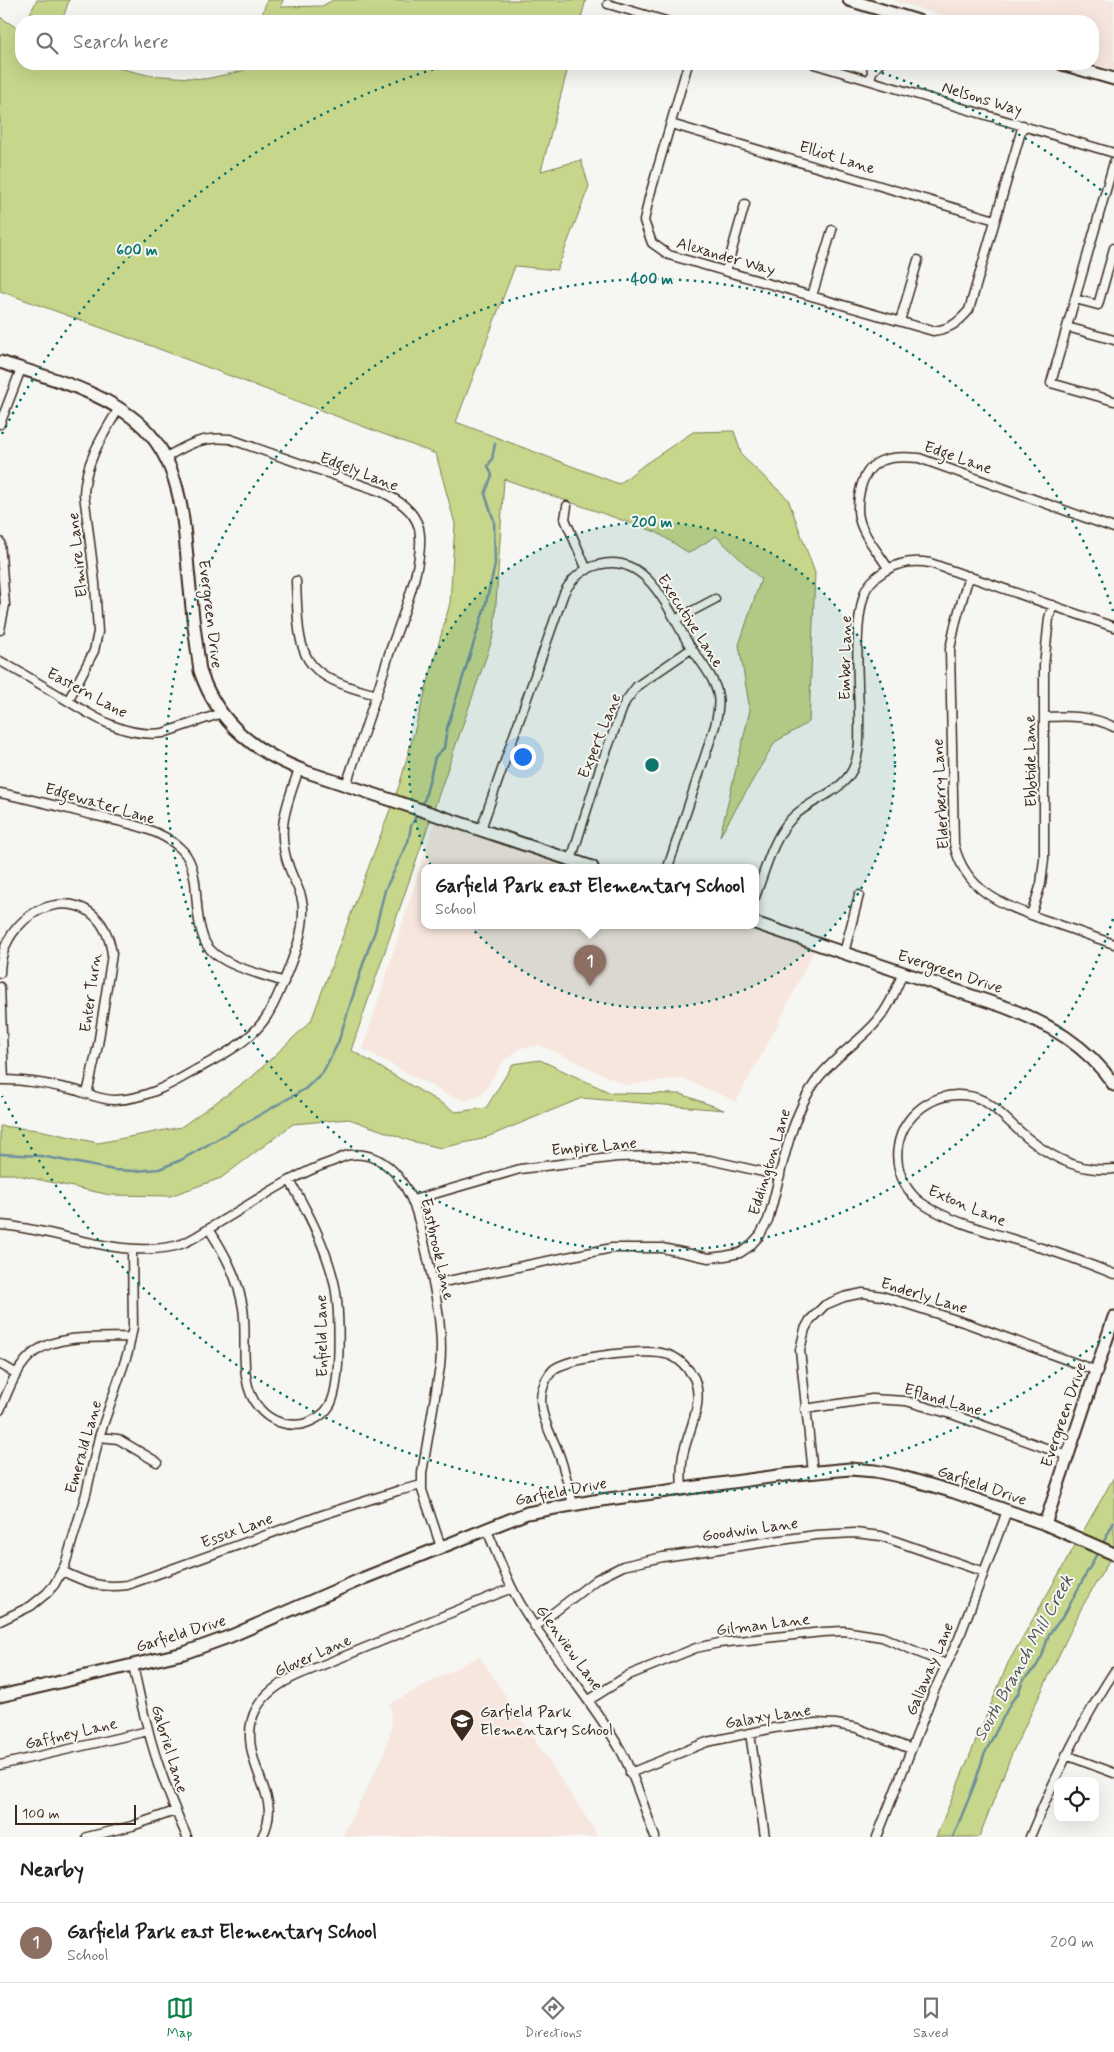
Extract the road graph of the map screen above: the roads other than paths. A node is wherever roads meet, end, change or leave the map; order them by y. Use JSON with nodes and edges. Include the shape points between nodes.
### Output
{"nodes":[{"id":1,"x":849,"y":0,"type":"edge"},
{"id":2,"x":608,"y":4,"type":"dead end"},
{"id":3,"x":646,"y":15,"type":"edge"},
{"id":4,"x":883,"y":15,"type":"edge"},
{"id":5,"x":686,"y":70,"type":"edge"},
{"id":6,"x":857,"y":70,"type":"edge"},
{"id":7,"x":1083,"y":70,"type":"edge"},
{"id":8,"x":871,"y":72,"type":"edge"},
{"id":9,"x":1114,"y":79,"type":"edge"},
{"id":10,"x":671,"y":124,"type":"junction"},
{"id":11,"x":1023,"y":126,"type":"junction"},
{"id":12,"x":1114,"y":153,"type":"edge"},
{"id":13,"x":1114,"y":162,"type":"edge"},
{"id":14,"x":1112,"y":176,"type":"edge"},
{"id":15,"x":745,"y":204,"type":"dead end"},
{"id":16,"x":995,"y":220,"type":"junction"},
{"id":17,"x":832,"y":230,"type":"dead end"},
{"id":18,"x":1114,"y":248,"type":"edge"},
{"id":19,"x":918,"y":260,"type":"dead end"},
{"id":20,"x":726,"y":271,"type":"junction"},
{"id":21,"x":812,"y":296,"type":"junction"},
{"id":22,"x":1075,"y":299,"type":"junction"},
{"id":23,"x":900,"y":321,"type":"junction"},
{"id":24,"x":1067,"y":327,"type":"junction"},
{"id":25,"x":1114,"y":340,"type":"edge"},
{"id":26,"x":0,"y":362,"type":"edge"},
{"id":27,"x":21,"y":369,"type":"junction"},
{"id":28,"x":1114,"y":402,"type":"edge"},
{"id":29,"x":119,"y":408,"type":"junction"},
{"id":30,"x":0,"y":424,"type":"edge"},
{"id":31,"x":166,"y":457,"type":"junction"},
{"id":32,"x":567,"y":506,"type":"dead end"},
{"id":33,"x":1114,"y":528,"type":"edge"},
{"id":34,"x":0,"y":542,"type":"edge"},
{"id":35,"x":888,"y":568,"type":"junction"},
{"id":36,"x":587,"y":570,"type":"junction"},
{"id":37,"x":969,"y":576,"type":"junction"},
{"id":38,"x":296,"y":581,"type":"dead end"},
{"id":39,"x":715,"y":599,"type":"dead end"},
{"id":40,"x":1053,"y":605,"type":"junction"},
{"id":41,"x":675,"y":620,"type":"junction"},
{"id":42,"x":1114,"y":627,"type":"edge"},
{"id":43,"x":0,"y":630,"type":"edge"},
{"id":44,"x":691,"y":649,"type":"junction"},
{"id":45,"x":0,"y":661,"type":"edge"},
{"id":46,"x":377,"y":696,"type":"junction"},
{"id":47,"x":68,"y":701,"type":"junction"},
{"id":48,"x":222,"y":713,"type":"junction"},
{"id":49,"x":1044,"y":717,"type":"junction"},
{"id":50,"x":1114,"y":727,"type":"edge"},
{"id":51,"x":299,"y":769,"type":"junction"},
{"id":52,"x":346,"y":785,"type":"junction"},
{"id":53,"x":0,"y":793,"type":"edge"},
{"id":54,"x":481,"y":829,"type":"junction"},
{"id":55,"x":571,"y":860,"type":"junction"},
{"id":56,"x":583,"y":864,"type":"edge"},
{"id":57,"x":669,"y":864,"type":"edge"},
{"id":58,"x":759,"y":887,"type":"edge"},
{"id":59,"x":859,"y":895,"type":"dead end"},
{"id":60,"x":1031,"y":915,"type":"junction"},
{"id":61,"x":759,"y":924,"type":"edge"},
{"id":62,"x":1114,"y":944,"type":"edge"},
{"id":63,"x":844,"y":953,"type":"junction"},
{"id":64,"x":0,"y":973,"type":"edge"},
{"id":65,"x":903,"y":973,"type":"junction"},
{"id":66,"x":284,"y":982,"type":"junction"},
{"id":67,"x":0,"y":987,"type":"edge"},
{"id":68,"x":2,"y":1080,"type":"edge"},
{"id":69,"x":1114,"y":1085,"type":"edge"},
{"id":70,"x":86,"y":1094,"type":"junction"},
{"id":71,"x":1114,"y":1169,"type":"edge"},
{"id":72,"x":780,"y":1176,"type":"junction"},
{"id":73,"x":290,"y":1181,"type":"junction"},
{"id":74,"x":413,"y":1200,"type":"junction"},
{"id":75,"x":0,"y":1225,"type":"edge"},
{"id":76,"x":209,"y":1229,"type":"junction"},
{"id":77,"x":132,"y":1249,"type":"junction"},
{"id":78,"x":1114,"y":1274,"type":"edge"},
{"id":79,"x":432,"y":1284,"type":"junction"},
{"id":80,"x":1114,"y":1317,"type":"edge"},
{"id":81,"x":131,"y":1337,"type":"junction"},
{"id":82,"x":0,"y":1364,"type":"edge"},
{"id":83,"x":1097,"y":1370,"type":"junction"},
{"id":84,"x":17,"y":1374,"type":"junction"},
{"id":85,"x":805,"y":1409,"type":"junction"},
{"id":86,"x":0,"y":1410,"type":"edge"},
{"id":87,"x":100,"y":1437,"type":"junction"},
{"id":88,"x":1068,"y":1456,"type":"junction"},
{"id":89,"x":157,"y":1462,"type":"dead end"},
{"id":90,"x":813,"y":1473,"type":"junction"},
{"id":91,"x":422,"y":1486,"type":"junction"},
{"id":92,"x":682,"y":1489,"type":"junction"},
{"id":93,"x":573,"y":1504,"type":"junction"},
{"id":94,"x":1007,"y":1511,"type":"junction"},
{"id":95,"x":1045,"y":1524,"type":"junction"},
{"id":96,"x":486,"y":1528,"type":"junction"},
{"id":97,"x":441,"y":1547,"type":"junction"},
{"id":98,"x":1113,"y":1553,"type":"edge"},
{"id":99,"x":62,"y":1570,"type":"junction"},
{"id":100,"x":984,"y":1572,"type":"junction"},
{"id":101,"x":512,"y":1588,"type":"junction"},
{"id":102,"x":0,"y":1621,"type":"edge"},
{"id":103,"x":535,"y":1627,"type":"junction"},
{"id":104,"x":946,"y":1664,"type":"junction"},
{"id":105,"x":133,"y":1666,"type":"junction"},
{"id":106,"x":1114,"y":1672,"type":"edge"},
{"id":107,"x":0,"y":1696,"type":"edge"},
{"id":108,"x":589,"y":1700,"type":"junction"},
{"id":109,"x":148,"y":1731,"type":"junction"},
{"id":110,"x":750,"y":1733,"type":"junction"},
{"id":111,"x":911,"y":1749,"type":"junction"},
{"id":112,"x":1066,"y":1755,"type":"junction"},
{"id":113,"x":0,"y":1765,"type":"edge"},
{"id":114,"x":630,"y":1773,"type":"junction"},
{"id":115,"x":1114,"y":1773,"type":"edge"},
{"id":116,"x":175,"y":1811,"type":"junction"},
{"id":117,"x":90,"y":1837,"type":"edge"},
{"id":118,"x":187,"y":1837,"type":"edge"},
{"id":119,"x":262,"y":1837,"type":"edge"},
{"id":120,"x":655,"y":1837,"type":"edge"},
{"id":121,"x":765,"y":1837,"type":"edge"},
{"id":122,"x":877,"y":1837,"type":"edge"},
{"id":123,"x":1030,"y":1837,"type":"edge"}],
"edges":[{"from":1,"to":4,"type":"street"},
{"from":2,"to":3,"type":"street"},
{"from":5,"to":10,"type":"street","name":"Alexander Way"},
{"from":6,"to":8,"type":"street","name":"Nelsons Way"},
{"from":7,"to":9,"type":"street"},
{"from":8,"to":11,"type":"street","name":"Nelsons Way"},
{"from":10,"to":16,"type":"street","name":"Elliot Lane"},
{"from":10,"to":20,"type":"street","name":"Alexander Way","via":[[644,222],[652,243],[668,255]]},
{"from":11,"to":12,"type":"street","name":"Nelsons Way"},
{"from":11,"to":16,"type":"street"},
{"from":13,"to":14,"type":"street"},
{"from":14,"to":22,"type":"street"},
{"from":15,"to":20,"type":"street"},
{"from":16,"to":23,"type":"street","name":"Alexander Way","via":[[968,310],[960,321],[947,329],[933,331]]},
{"from":17,"to":21,"type":"street"},
{"from":18,"to":22,"type":"street","via":[[1098,305]]},
{"from":19,"to":23,"type":"street"},
{"from":20,"to":21,"type":"street","name":"Alexander Way"},
{"from":21,"to":23,"type":"street","name":"Alexander Way"},
{"from":22,"to":24,"type":"street"},
{"from":24,"to":25,"type":"street"},
{"from":24,"to":28,"type":"street","via":[[1051,383]]},
{"from":26,"to":27,"type":"street","name":"Evergreen Drive"},
{"from":27,"to":29,"type":"street","name":"Evergreen Drive","via":[[93,394]]},
{"from":27,"to":30,"type":"street"},
{"from":29,"to":31,"type":"street","name":"Evergreen Drive","via":[[141,425]]},
{"from":29,"to":47,"type":"street","name":"Elmire Lane","via":[[87,469],[84,494],[98,632],[94,651]]},
{"from":31,"to":46,"type":"street","name":"Edgely Lane","via":[[198,440],[230,439],[376,490],[410,511],[419,529],[417,562],[408,601]]},
{"from":31,"to":48,"type":"street","name":"Evergreen Drive","via":[[181,503],[200,671],[204,685]]},
{"from":32,"to":36,"type":"street","via":[[565,519]]},
{"from":33,"to":35,"type":"street","name":"Edge Lane","via":[[919,458],[899,456],[872,467],[866,473],[858,497],[859,519]]},
{"from":34,"to":43,"type":"street","via":[[5,604]]},
{"from":35,"to":37,"type":"street","name":"Ember Lane","via":[[919,561]]},
{"from":35,"to":58,"type":"street","name":"Ember Lane","via":[[864,593],[858,628],[859,744],[853,768],[838,787],[805,807],[786,825]]},
{"from":36,"to":41,"type":"street","name":"Executive Lane","via":[[615,563],[642,574],[657,590]]},
{"from":36,"to":54,"type":"street","name":"Executive Lane","via":[[569,584],[560,603]]},
{"from":37,"to":40,"type":"street","name":"Ember Lane"},
{"from":37,"to":60,"type":"street","name":"Elderberry Lane","via":[[950,650],[954,844],[960,863],[979,888],[1006,906]]},
{"from":38,"to":46,"type":"street","via":[[300,632],[309,662],[324,676],[345,687]]},
{"from":39,"to":41,"type":"street"},
{"from":40,"to":42,"type":"street","name":"Ember Lane"},
{"from":40,"to":49,"type":"street","name":"Ebbtide Lane","via":[[1046,643]]},
{"from":41,"to":44,"type":"street","name":"Executive Lane"},
{"from":44,"to":55,"type":"street","name":"Expert Lane","via":[[637,686],[625,702]]},
{"from":44,"to":57,"type":"street","name":"Executive Lane","via":[[715,685],[719,705],[712,737]]},
{"from":45,"to":47,"type":"street","name":"Eastern Lane"},
{"from":46,"to":52,"type":"street","name":"Edgely Lane"},
{"from":47,"to":48,"type":"street","name":"Eastern Lane","via":[[110,725],[139,733],[174,730]]},
{"from":48,"to":51,"type":"street","name":"Evergreen Drive","via":[[251,744]]},
{"from":49,"to":50,"type":"street","via":[[1085,717]]},
{"from":49,"to":60,"type":"street","name":"Ebbtide Lane","via":[[1045,853],[1041,884]]},
{"from":51,"to":52,"type":"street","name":"Evergreen Drive"},
{"from":51,"to":66,"type":"street","via":[[285,808],[281,831],[288,866],[304,900],[303,920],[298,946]]},
{"from":52,"to":54,"type":"street","name":"Evergreen Drive"},
{"from":53,"to":66,"type":"street","name":"Edgewater Lane","via":[[123,823],[173,842],[188,857],[192,867],[206,943],[220,958],[238,967]]},
{"from":54,"to":55,"type":"street","name":"Evergreen Drive"},
{"from":55,"to":56,"type":"street","name":"Evergreen Drive"},
{"from":59,"to":63,"type":"street"},
{"from":60,"to":62,"type":"street","name":"Elderberry Lane"},
{"from":61,"to":63,"type":"street","name":"Evergreen Drive"},
{"from":63,"to":65,"type":"street","name":"Evergreen Drive"},
{"from":64,"to":70,"type":"street","name":"Enter Turn","via":[[2,956],[10,939],[22,922],[40,909],[55,904],[71,905],[91,914],[99,922],[110,942],[112,954],[98,1045]]},
{"from":65,"to":69,"type":"street","name":"Evergreen Drive","via":[[1043,1023],[1082,1048]]},
{"from":65,"to":72,"type":"street","name":"Eddington Lane","via":[[890,1004],[878,1021],[814,1083],[802,1106]]},
{"from":66,"to":70,"type":"street","via":[[265,1019],[252,1033],[207,1064],[138,1098],[113,1100]]},
{"from":67,"to":68,"type":"street"},
{"from":68,"to":70,"type":"street"},
{"from":71,"to":78,"type":"street","name":"Exton Lane","via":[[1088,1168],[1064,1161],[1038,1147],[990,1106],[967,1095],[938,1099],[911,1116],[901,1132],[897,1152],[903,1181],[921,1203],[973,1226]]},
{"from":72,"to":74,"type":"street","name":"Empire Lane","via":[[710,1160],[659,1156],[617,1158],[520,1169]]},
{"from":72,"to":79,"type":"street","name":"Eddington Lane","via":[[768,1220],[749,1248],[740,1253],[709,1258],[662,1248],[612,1248]]},
{"from":73,"to":74,"type":"street","name":"Eastbrook Lane","via":[[321,1165],[349,1156],[362,1156],[374,1159],[394,1172]]},
{"from":73,"to":76,"type":"street","name":"Eastbrook Lane"},
{"from":73,"to":76,"type":"street","name":"Enfield Lane","via":[[319,1235],[334,1280],[337,1386],[330,1404],[318,1418],[300,1424],[282,1424],[265,1414],[253,1400],[246,1373],[241,1298],[228,1261]]},
{"from":74,"to":79,"type":"street","name":"Eastbrook Lane"},
{"from":75,"to":77,"type":"street","name":"Eastbrook Lane"},
{"from":76,"to":77,"type":"street","name":"Eastbrook Lane","via":[[178,1245]]},
{"from":77,"to":81,"type":"street","name":"Emerald Lane"},
{"from":79,"to":91,"type":"street","name":"Eastbrook Lane","via":[[442,1353]]},
{"from":80,"to":83,"type":"street","name":"Evergreen Drive"},
{"from":81,"to":84,"type":"street","via":[[56,1341],[35,1351]]},
{"from":81,"to":87,"type":"street","name":"Emerald Lane"},
{"from":82,"to":84,"type":"street"},
{"from":83,"to":85,"type":"street","name":"Enderly Lane","via":[[906,1304],[872,1294],[854,1294],[825,1305],[805,1329],[800,1350]]},
{"from":83,"to":88,"type":"street","name":"Evergreen Drive"},
{"from":84,"to":86,"type":"street"},
{"from":85,"to":88,"type":"street","name":"Efland Lane","via":[[872,1399],[906,1400]]},
{"from":85,"to":90,"type":"street","name":"Enderly Lane"},
{"from":87,"to":89,"type":"street","via":[[118,1439]]},
{"from":87,"to":99,"type":"street","name":"Emerald Lane"},
{"from":88,"to":95,"type":"street","name":"Evergreen Drive"},
{"from":90,"to":92,"type":"street","name":"Garfield Drive"},
{"from":90,"to":94,"type":"street","name":"Garfield Drive","via":[[875,1470]]},
{"from":91,"to":97,"type":"street","name":"Eastbrook Lane"},
{"from":91,"to":99,"type":"street","name":"Essex Lane","via":[[322,1515],[127,1585],[88,1584]]},
{"from":92,"to":93,"type":"street","name":"Garfield Drive"},
{"from":92,"to":93,"type":"street","via":[[681,1468],[698,1395],[693,1377],[681,1362],[669,1354],[651,1351],[595,1357],[568,1362],[553,1370],[544,1384],[540,1400]]},
{"from":93,"to":96,"type":"street","name":"Garfield Drive","via":[[527,1513]]},
{"from":94,"to":95,"type":"street","name":"Garfield Drive"},
{"from":94,"to":100,"type":"street","name":"Gallaway Lane"},
{"from":95,"to":98,"type":"street","name":"Garfield Drive"},
{"from":96,"to":97,"type":"street","name":"Garfield Drive"},
{"from":96,"to":101,"type":"street","name":"Glenview Lane"},
{"from":97,"to":105,"type":"street","name":"Garfield Drive","via":[[231,1636]]},
{"from":99,"to":102,"type":"street","name":"Emerald Lane","via":[[54,1585],[39,1600]]},
{"from":100,"to":103,"type":"street","name":"Goodwin Lane","via":[[881,1536],[855,1533],[816,1535],[663,1557],[623,1566],[597,1579]]},
{"from":100,"to":104,"type":"street","name":"Gallaway Lane"},
{"from":101,"to":103,"type":"street","name":"Glenview Lane"},
{"from":101,"to":119,"type":"street","name":"Glover Lane","via":[[298,1675],[269,1691],[255,1712],[249,1740],[269,1803]]},
{"from":103,"to":108,"type":"street","name":"Glenview Lane"},
{"from":104,"to":108,"type":"street","name":"Gilman Lane","via":[[882,1637],[844,1631],[823,1632],[696,1648],[629,1675]]},
{"from":104,"to":111,"type":"street","name":"Gallaway Lane"},
{"from":105,"to":107,"type":"street","name":"Garfield Drive"},
{"from":105,"to":109,"type":"street","name":"Gabriel Lane"},
{"from":106,"to":112,"type":"street","via":[[1085,1717]]},
{"from":108,"to":114,"type":"street","name":"Glenview Lane","via":[[621,1751]]},
{"from":109,"to":113,"type":"street","name":"Gaffney Lane"},
{"from":109,"to":116,"type":"street","name":"Gabriel Lane"},
{"from":110,"to":111,"type":"street","name":"Galaxy Lane","via":[[805,1724],[836,1724],[862,1730]]},
{"from":110,"to":114,"type":"street","name":"Galaxy Lane","via":[[707,1742]]},
{"from":110,"to":121,"type":"street"},
{"from":111,"to":122,"type":"street","name":"Gallaway Lane"},
{"from":112,"to":115,"type":"street"},
{"from":112,"to":123,"type":"street"},
{"from":114,"to":120,"type":"street","name":"Glenview Lane"},
{"from":116,"to":117,"type":"street"},
{"from":116,"to":118,"type":"street","name":"Gabriel Lane"}]}
